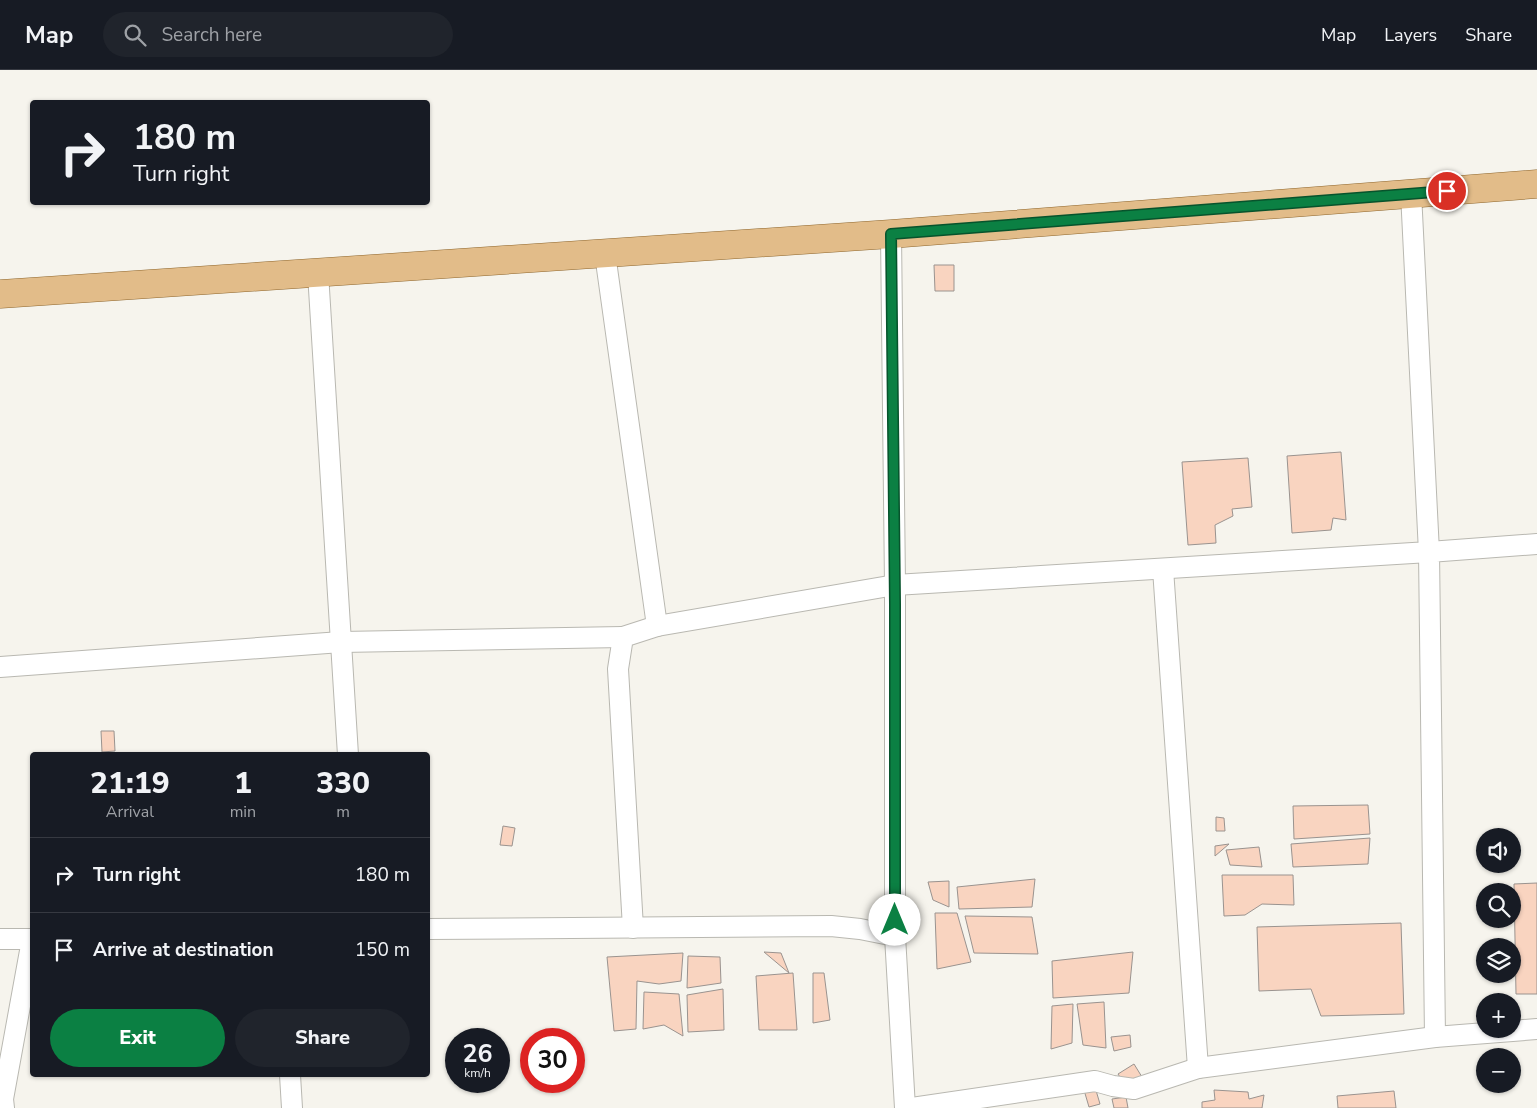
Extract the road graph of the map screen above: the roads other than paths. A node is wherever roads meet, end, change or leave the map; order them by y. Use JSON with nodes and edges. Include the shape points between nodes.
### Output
{"nodes":[{"id":1,"x":1537,"y":184,"type":"edge"},
{"id":2,"x":1411,"y":193,"type":"junction"},
{"id":3,"x":891,"y":234,"type":"junction"},
{"id":4,"x":605,"y":254,"type":"junction"},
{"id":5,"x":318,"y":273,"type":"junction"},
{"id":6,"x":0,"y":294,"type":"edge"},
{"id":7,"x":1537,"y":544,"type":"edge"},
{"id":8,"x":1429,"y":552,"type":"junction"},
{"id":9,"x":1163,"y":568,"type":"junction"},
{"id":10,"x":895,"y":585,"type":"junction"},
{"id":11,"x":657,"y":626,"type":"junction"},
{"id":12,"x":623,"y":637,"type":"junction"},
{"id":13,"x":341,"y":642,"type":"junction"},
{"id":14,"x":0,"y":668,"type":"edge"},
{"id":15,"x":348,"y":752,"type":"edge"},
{"id":16,"x":633,"y":928,"type":"junction"},
{"id":17,"x":430,"y":930,"type":"edge"},
{"id":18,"x":894,"y":936,"type":"junction"},
{"id":19,"x":0,"y":939,"type":"edge"},
{"id":20,"x":30,"y":939,"type":"edge"},
{"id":21,"x":30,"y":950,"type":"edge"},
{"id":22,"x":1537,"y":1029,"type":"edge"},
{"id":23,"x":1435,"y":1037,"type":"junction"},
{"id":24,"x":1198,"y":1068,"type":"junction"},
{"id":25,"x":290,"y":1077,"type":"edge"},
{"id":26,"x":4,"y":1108,"type":"edge"},
{"id":27,"x":292,"y":1108,"type":"edge"},
{"id":28,"x":905,"y":1108,"type":"edge"},
{"id":29,"x":912,"y":1108,"type":"edge"}],
"edges":[{"from":1,"to":2,"type":"main road"},
{"from":2,"to":3,"type":"main road"},
{"from":2,"to":8,"type":"street"},
{"from":3,"to":4,"type":"main road"},
{"from":3,"to":10,"type":"street"},
{"from":4,"to":5,"type":"main road"},
{"from":4,"to":11,"type":"street"},
{"from":5,"to":6,"type":"main road"},
{"from":5,"to":13,"type":"street"},
{"from":7,"to":8,"type":"street"},
{"from":8,"to":9,"type":"street"},
{"from":8,"to":23,"type":"street"},
{"from":9,"to":10,"type":"street"},
{"from":9,"to":24,"type":"street"},
{"from":10,"to":11,"type":"street"},
{"from":10,"to":18,"type":"street"},
{"from":11,"to":12,"type":"street"},
{"from":12,"to":13,"type":"street"},
{"from":12,"to":16,"type":"street","via":[[618,669]]},
{"from":13,"to":14,"type":"street"},
{"from":13,"to":15,"type":"street"},
{"from":16,"to":17,"type":"street"},
{"from":16,"to":18,"type":"street","via":[[831,926]]},
{"from":18,"to":28,"type":"street"},
{"from":19,"to":20,"type":"street"},
{"from":21,"to":26,"type":"street"},
{"from":22,"to":23,"type":"street"},
{"from":23,"to":24,"type":"street"},
{"from":24,"to":29,"type":"street","via":[[1134,1089],[1095,1081]]},
{"from":25,"to":27,"type":"street"}]}
